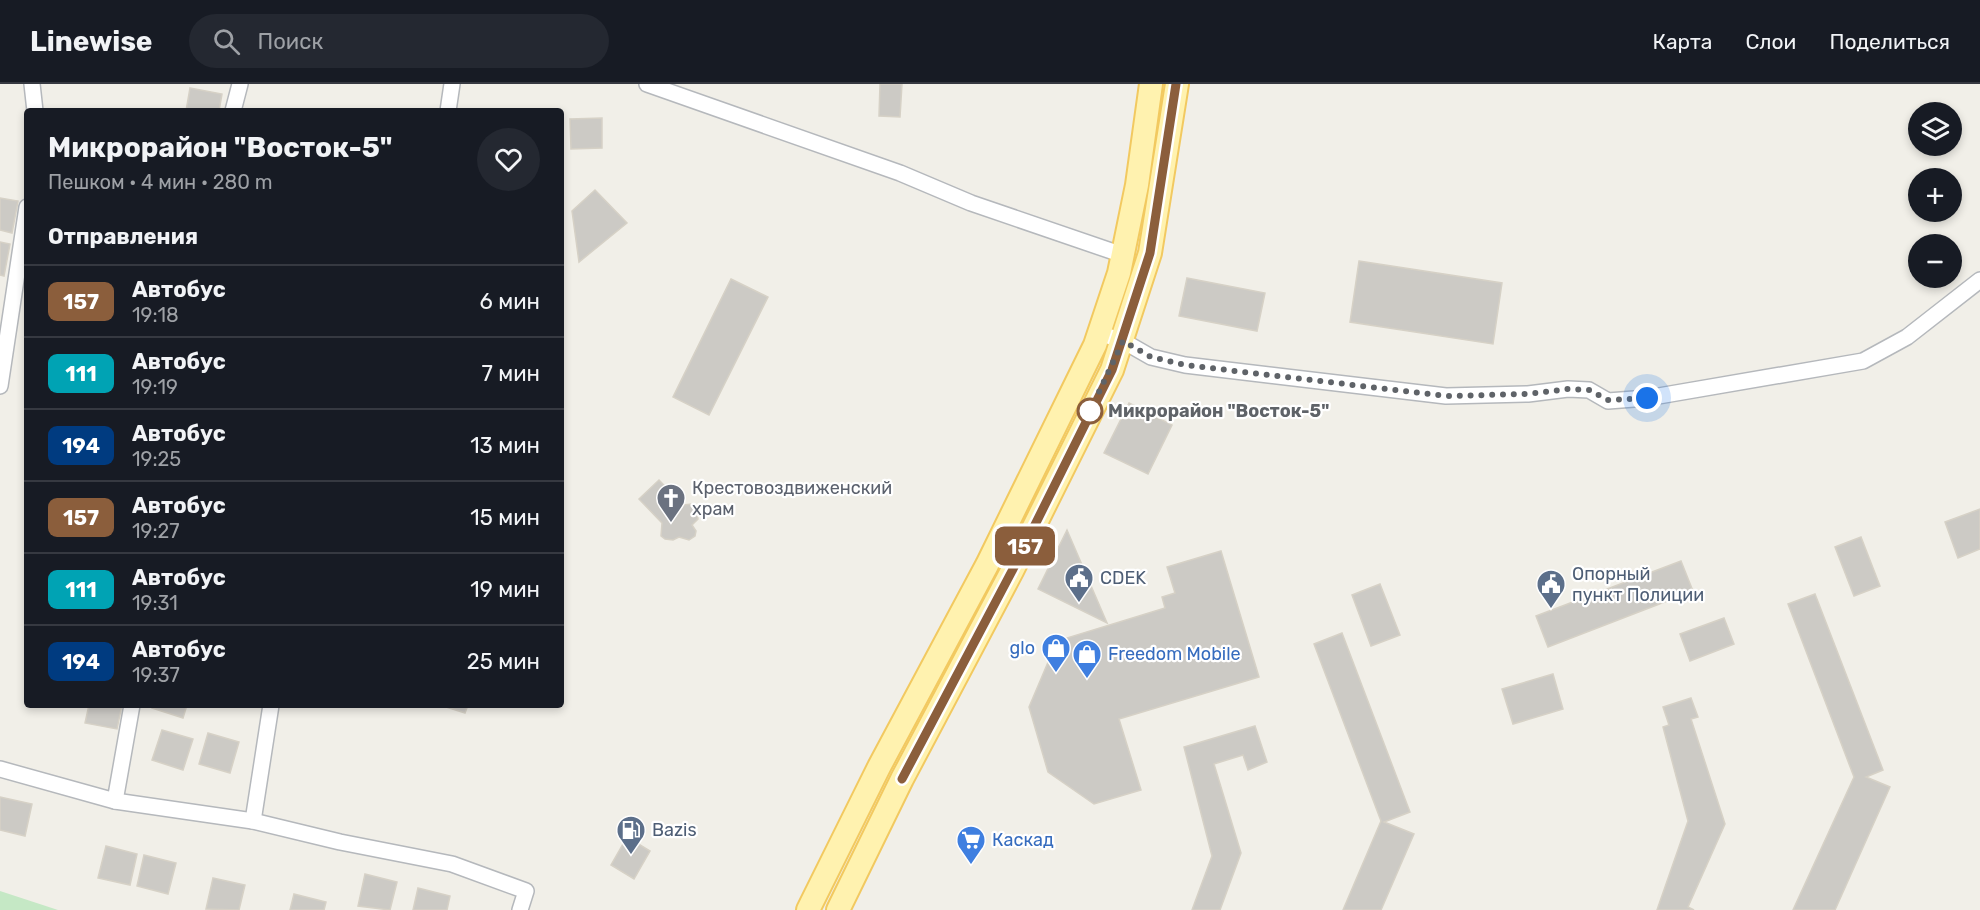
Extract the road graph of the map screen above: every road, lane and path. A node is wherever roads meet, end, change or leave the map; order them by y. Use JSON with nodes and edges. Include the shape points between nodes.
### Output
{"nodes":[{"id":1,"x":32,"y":84,"type":"edge"},
{"id":2,"x":240,"y":84,"type":"edge"},
{"id":3,"x":452,"y":84,"type":"edge"},
{"id":4,"x":647,"y":84,"type":"edge"},
{"id":5,"x":1151,"y":84,"type":"edge"},
{"id":6,"x":1176,"y":84,"type":"edge"},
{"id":7,"x":35,"y":108,"type":"edge"},
{"id":8,"x":234,"y":108,"type":"edge"},
{"id":9,"x":448,"y":108,"type":"edge"},
{"id":10,"x":24,"y":227,"type":"edge"},
{"id":11,"x":1123,"y":255,"type":"junction"},
{"id":12,"x":1980,"y":280,"type":"edge"},
{"id":13,"x":1099,"y":333,"type":"junction"},
{"id":14,"x":1123,"y":341,"type":"junction"},
{"id":15,"x":0,"y":386,"type":"edge"},
{"id":16,"x":131,"y":708,"type":"edge"},
{"id":17,"x":271,"y":708,"type":"edge"},
{"id":18,"x":0,"y":770,"type":"edge"},
{"id":19,"x":115,"y":801,"type":"junction"},
{"id":20,"x":253,"y":821,"type":"junction"},
{"id":21,"x":855,"y":878,"type":"junction"},
{"id":22,"x":520,"y":910,"type":"edge"},
{"id":23,"x":808,"y":910,"type":"edge"},
{"id":24,"x":838,"y":910,"type":"edge"},
{"id":25,"x":847,"y":910,"type":"edge"}],
"edges":[{"from":1,"to":7,"type":"street"},
{"from":2,"to":8,"type":"street"},
{"from":3,"to":9,"type":"street"},
{"from":4,"to":11,"type":"street"},
{"from":5,"to":11,"type":"main road"},
{"from":6,"to":14,"type":"main road","via":[[1150,253]]},
{"from":10,"to":15,"type":"street"},
{"from":11,"to":13,"type":"main road"},
{"from":12,"to":14,"type":"street","via":[[1907,337],[1863,361],[1637,399],[1608,400],[1589,390],[1568,389],[1446,396],[1185,365],[1151,357]]},
{"from":13,"to":14,"type":"street"},
{"from":13,"to":23,"type":"main road","via":[[987,565]]},
{"from":14,"to":21,"type":"main road","via":[[1012,571],[902,779]]},
{"from":16,"to":19,"type":"street"},
{"from":17,"to":20,"type":"street"},
{"from":18,"to":19,"type":"street"},
{"from":19,"to":20,"type":"street"},
{"from":20,"to":22,"type":"street","via":[[452,864],[526,891]]},
{"from":21,"to":24,"type":"main road"},
{"from":21,"to":25,"type":"main road"}]}
